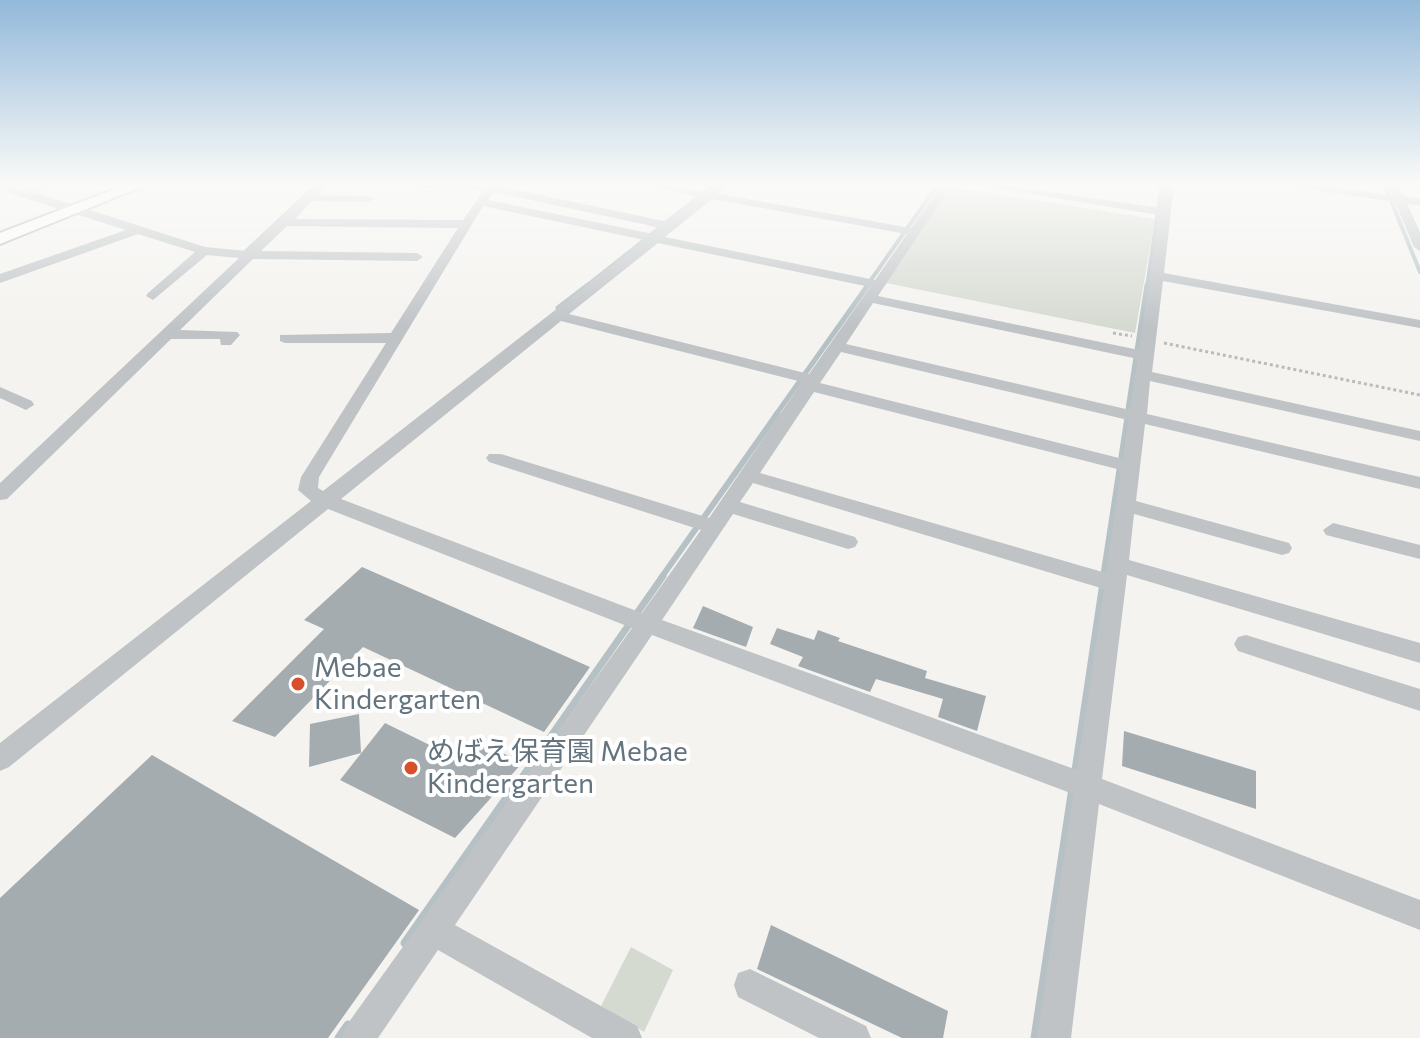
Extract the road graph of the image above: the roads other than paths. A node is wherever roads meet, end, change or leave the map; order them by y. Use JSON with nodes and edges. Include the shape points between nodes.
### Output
{"nodes":[{"id":1,"x":19,"y":231,"type":"edge"},
{"id":2,"x":132,"y":231,"type":"edge"},
{"id":3,"x":146,"y":231,"type":"edge"},
{"id":4,"x":273,"y":231,"type":"edge"},
{"id":5,"x":462,"y":231,"type":"edge"},
{"id":6,"x":659,"y":231,"type":"edge"},
{"id":7,"x":661,"y":231,"type":"edge"},
{"id":8,"x":908,"y":231,"type":"edge"},
{"id":9,"x":1159,"y":231,"type":"edge"},
{"id":10,"x":0,"y":239,"type":"edge"},
{"id":11,"x":204,"y":251,"type":"junction"},
{"id":12,"x":245,"y":255,"type":"junction"},
{"id":13,"x":417,"y":257,"type":"dead end"},
{"id":14,"x":1156,"y":276,"type":"junction"},
{"id":15,"x":0,"y":279,"type":"edge"},
{"id":16,"x":871,"y":286,"type":"junction"},
{"id":17,"x":153,"y":296,"type":"dead end"},
{"id":18,"x":555,"y":315,"type":"junction"},
{"id":19,"x":1420,"y":324,"type":"edge"},
{"id":20,"x":167,"y":334,"type":"junction"},
{"id":21,"x":232,"y":336,"type":"dead end"},
{"id":22,"x":285,"y":338,"type":"dead end"},
{"id":23,"x":396,"y":338,"type":"junction"},
{"id":24,"x":834,"y":346,"type":"junction"},
{"id":25,"x":1142,"y":356,"type":"junction"},
{"id":26,"x":806,"y":380,"type":"junction"},
{"id":27,"x":0,"y":392,"type":"edge"},
{"id":28,"x":26,"y":405,"type":"dead end"},
{"id":29,"x":1131,"y":415,"type":"junction"},
{"id":30,"x":1420,"y":436,"type":"edge"},
{"id":31,"x":495,"y":458,"type":"dead end"},
{"id":32,"x":1124,"y":465,"type":"junction"},
{"id":33,"x":747,"y":475,"type":"junction"},
{"id":34,"x":1420,"y":483,"type":"edge"},
{"id":35,"x":0,"y":494,"type":"edge"},
{"id":36,"x":319,"y":499,"type":"junction"},
{"id":37,"x":727,"y":505,"type":"junction"},
{"id":38,"x":1126,"y":505,"type":"junction"},
{"id":39,"x":704,"y":524,"type":"junction"},
{"id":40,"x":1333,"y":530,"type":"dead end"},
{"id":41,"x":848,"y":542,"type":"dead end"},
{"id":42,"x":1282,"y":548,"type":"dead end"},
{"id":43,"x":1420,"y":552,"type":"edge"},
{"id":44,"x":1110,"y":578,"type":"junction"},
{"id":45,"x":637,"y":620,"type":"junction"},
{"id":46,"x":1246,"y":644,"type":"dead end"},
{"id":47,"x":1420,"y":653,"type":"edge"},
{"id":48,"x":1420,"y":700,"type":"edge"},
{"id":49,"x":0,"y":759,"type":"edge"},
{"id":50,"x":1079,"y":783,"type":"junction"},
{"id":51,"x":1420,"y":915,"type":"edge"},
{"id":52,"x":433,"y":930,"type":"junction"},
{"id":53,"x":750,"y":985,"type":"dead end"},
{"id":54,"x":358,"y":1038,"type":"edge"},
{"id":55,"x":625,"y":1038,"type":"edge"},
{"id":56,"x":854,"y":1038,"type":"edge"},
{"id":57,"x":1054,"y":1038,"type":"edge"}],
"edges":[{"from":1,"to":10,"type":"main road"},
{"from":2,"to":15,"type":"street"},
{"from":3,"to":11,"type":"street"},
{"from":4,"to":12,"type":"street"},
{"from":5,"to":23,"type":"street"},
{"from":6,"to":18,"type":"street"},
{"from":7,"to":16,"type":"street"},
{"from":8,"to":16,"type":"street"},
{"from":9,"to":14,"type":"street"},
{"from":11,"to":12,"type":"street"},
{"from":11,"to":17,"type":"street"},
{"from":12,"to":13,"type":"street"},
{"from":12,"to":20,"type":"street"},
{"from":14,"to":19,"type":"street"},
{"from":14,"to":25,"type":"street"},
{"from":16,"to":24,"type":"street"},
{"from":16,"to":25,"type":"street"},
{"from":18,"to":26,"type":"street"},
{"from":18,"to":36,"type":"street"},
{"from":20,"to":21,"type":"street"},
{"from":20,"to":35,"type":"street"},
{"from":22,"to":23,"type":"street"},
{"from":23,"to":36,"type":"street","via":[[310,477],[308,490]]},
{"from":24,"to":26,"type":"street"},
{"from":24,"to":29,"type":"street"},
{"from":25,"to":29,"type":"street"},
{"from":25,"to":30,"type":"street"},
{"from":26,"to":32,"type":"street"},
{"from":26,"to":33,"type":"street"},
{"from":27,"to":28,"type":"street"},
{"from":29,"to":32,"type":"street"},
{"from":29,"to":34,"type":"street"},
{"from":31,"to":39,"type":"street"},
{"from":32,"to":38,"type":"street"},
{"from":33,"to":37,"type":"street"},
{"from":33,"to":44,"type":"street"},
{"from":36,"to":45,"type":"street"},
{"from":36,"to":49,"type":"street"},
{"from":37,"to":39,"type":"street"},
{"from":37,"to":41,"type":"street"},
{"from":38,"to":42,"type":"street"},
{"from":38,"to":44,"type":"street"},
{"from":39,"to":45,"type":"street"},
{"from":40,"to":43,"type":"street"},
{"from":44,"to":47,"type":"street"},
{"from":44,"to":50,"type":"street"},
{"from":45,"to":50,"type":"street"},
{"from":45,"to":52,"type":"street"},
{"from":46,"to":48,"type":"street"},
{"from":50,"to":51,"type":"street"},
{"from":50,"to":57,"type":"street"},
{"from":52,"to":54,"type":"street"},
{"from":52,"to":55,"type":"street"},
{"from":53,"to":56,"type":"street"}]}
